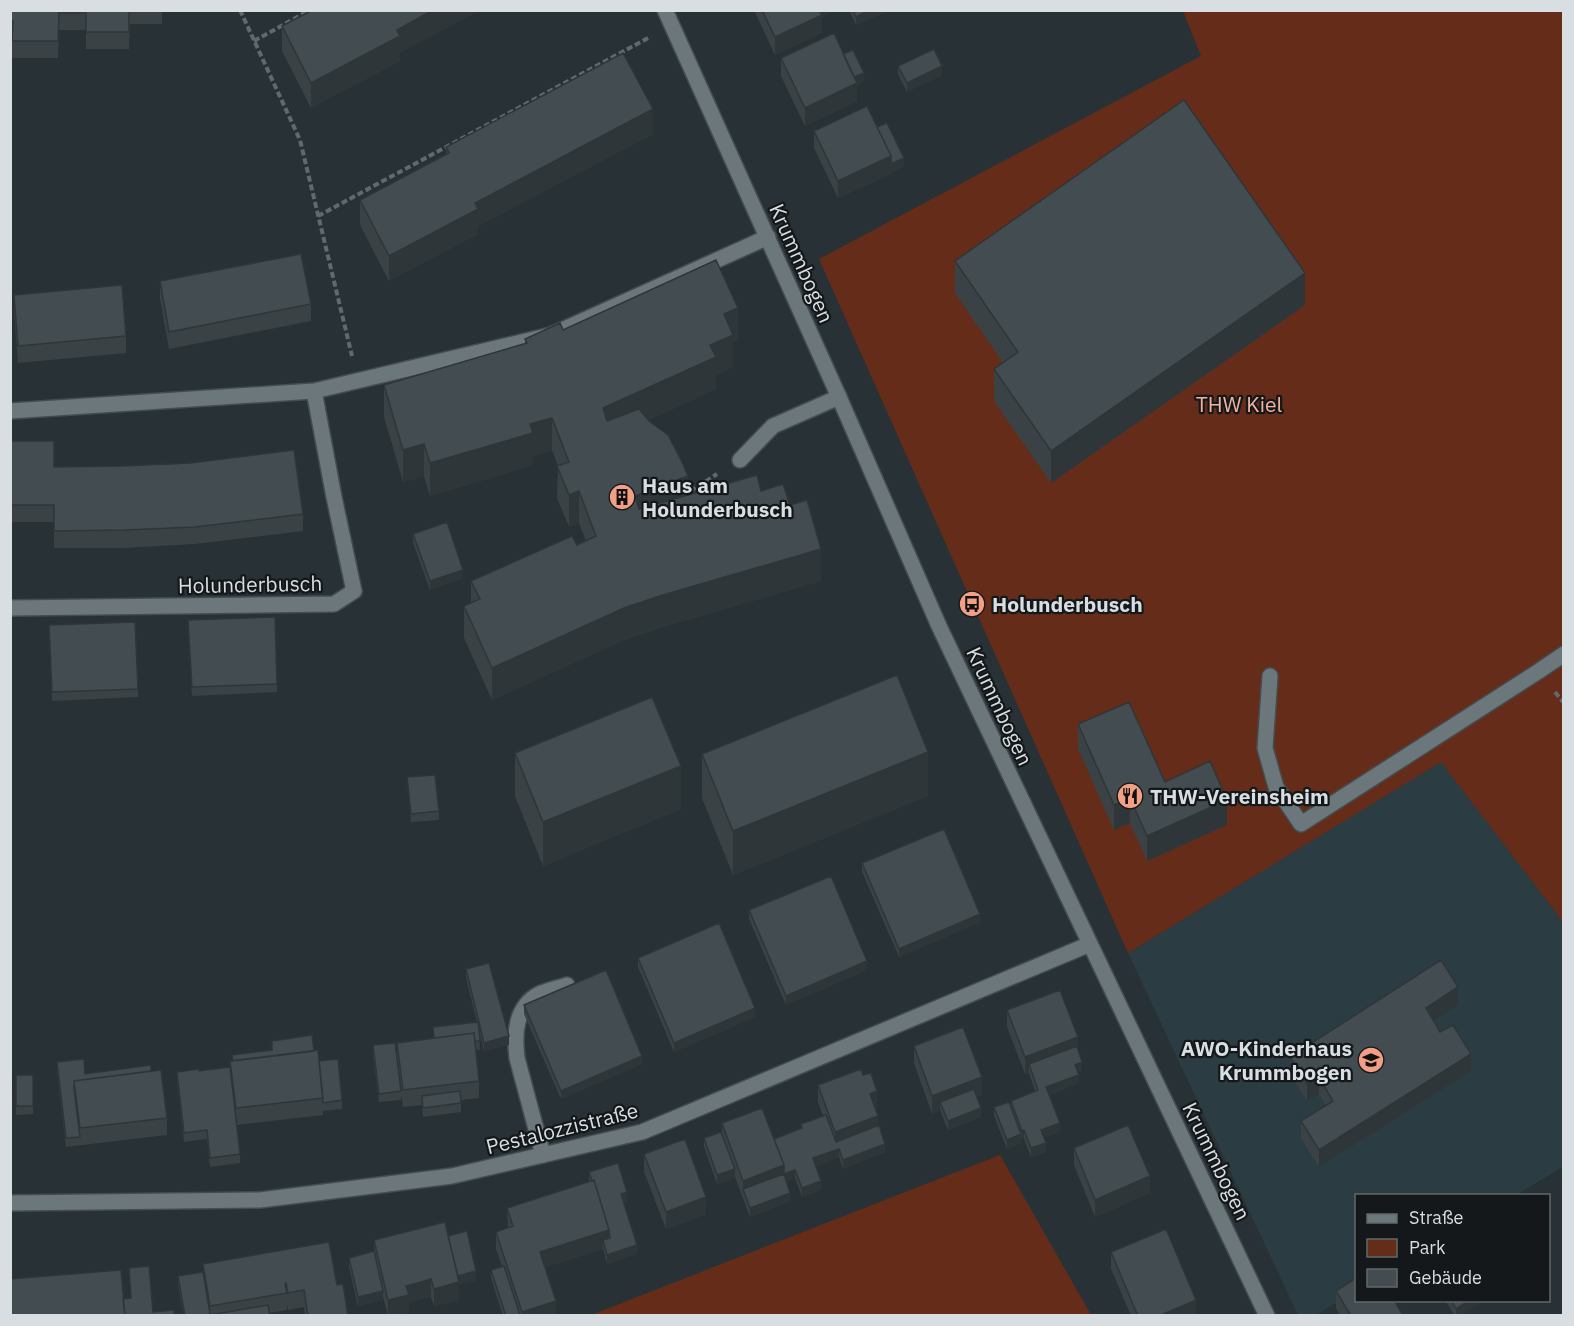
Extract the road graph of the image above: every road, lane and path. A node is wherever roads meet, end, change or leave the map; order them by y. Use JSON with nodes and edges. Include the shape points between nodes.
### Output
{"nodes":[{"id":1,"x":240,"y":10,"type":"edge"},
{"id":2,"x":310,"y":10,"type":"edge"},
{"id":3,"x":665,"y":10,"type":"edge"},
{"id":4,"x":672,"y":25,"type":"junction"},
{"id":5,"x":254,"y":41,"type":"junction"},
{"id":6,"x":318,"y":216,"type":"junction"},
{"id":7,"x":768,"y":237,"type":"junction"},
{"id":8,"x":358,"y":380,"type":"junction"},
{"id":9,"x":314,"y":391,"type":"junction"},
{"id":10,"x":838,"y":397,"type":"junction"},
{"id":11,"x":10,"y":411,"type":"edge"},
{"id":12,"x":740,"y":460,"type":"dead end"},
{"id":13,"x":10,"y":608,"type":"edge"},
{"id":14,"x":1563,"y":654,"type":"edge"},
{"id":15,"x":1270,"y":676,"type":"dead end"},
{"id":16,"x":1090,"y":944,"type":"junction"},
{"id":17,"x":567,"y":985,"type":"edge"},
{"id":18,"x":543,"y":1155,"type":"junction"},
{"id":19,"x":10,"y":1203,"type":"edge"},
{"id":20,"x":1268,"y":1316,"type":"edge"}],
"edges":[{"from":1,"to":5,"type":"path"},
{"from":2,"to":5,"type":"path"},
{"from":3,"to":4,"type":"street","name":"Krummbogen"},
{"from":4,"to":6,"type":"path"},
{"from":4,"to":7,"type":"street","name":"Krummbogen"},
{"from":5,"to":6,"type":"path","via":[[300,140]]},
{"from":6,"to":8,"type":"path"},
{"from":7,"to":8,"type":"street","via":[[551,335]]},
{"from":7,"to":10,"type":"street","name":"Krummbogen"},
{"from":8,"to":9,"type":"street"},
{"from":9,"to":11,"type":"street"},
{"from":9,"to":13,"type":"street","name":"Holunderbusch","via":[[354,591],[334,604]]},
{"from":10,"to":12,"type":"street","via":[[773,426]]},
{"from":10,"to":16,"type":"street","name":"Krummbogen","via":[[939,626]]},
{"from":14,"to":15,"type":"street","via":[[1301,824],[1276,787],[1265,748]]},
{"from":16,"to":18,"type":"street","name":"Pestalozzistraße","via":[[642,1132]]},
{"from":16,"to":20,"type":"street","name":"Krummbogen"},
{"from":17,"to":18,"type":"street","via":[[531,1000],[521,1012],[517,1026],[517,1058]]},
{"from":18,"to":19,"type":"street","name":"Pestalozzistraße","via":[[452,1176],[260,1200]]}]}
